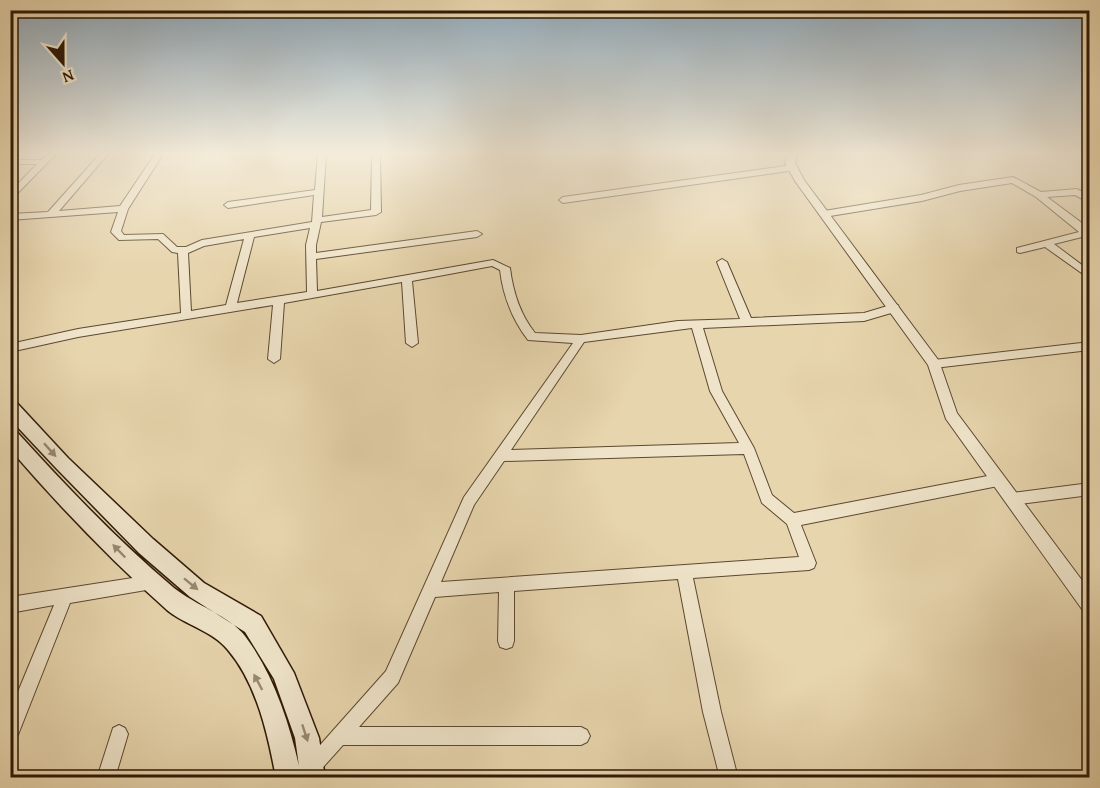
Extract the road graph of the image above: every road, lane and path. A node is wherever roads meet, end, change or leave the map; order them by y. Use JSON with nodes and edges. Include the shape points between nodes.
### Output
{"nodes":[{"id":1,"x":72,"y":191,"type":"edge"},
{"id":2,"x":135,"y":191,"type":"edge"},
{"id":3,"x":376,"y":191,"type":"edge"},
{"id":4,"x":635,"y":191,"type":"edge"},
{"id":5,"x":807,"y":191,"type":"edge"},
{"id":6,"x":949,"y":191,"type":"edge"},
{"id":7,"x":1031,"y":191,"type":"edge"},
{"id":8,"x":318,"y":192,"type":"joint"},
{"id":9,"x":1039,"y":195,"type":"junction"},
{"id":10,"x":563,"y":200,"type":"dead end"},
{"id":11,"x":1089,"y":200,"type":"edge"},
{"id":12,"x":228,"y":205,"type":"dead end"},
{"id":13,"x":123,"y":209,"type":"junction"},
{"id":14,"x":52,"y":213,"type":"junction"},
{"id":15,"x":824,"y":214,"type":"junction"},
{"id":16,"x":10,"y":217,"type":"edge"},
{"id":17,"x":316,"y":222,"type":"junction"},
{"id":18,"x":1088,"y":232,"type":"edge"},
{"id":19,"x":477,"y":234,"type":"dead end"},
{"id":20,"x":250,"y":236,"type":"junction"},
{"id":21,"x":1048,"y":244,"type":"junction"},
{"id":22,"x":186,"y":250,"type":"junction"},
{"id":23,"x":1020,"y":250,"type":"dead end"},
{"id":24,"x":311,"y":257,"type":"junction"},
{"id":25,"x":722,"y":262,"type":"dead end"},
{"id":26,"x":1089,"y":276,"type":"edge"},
{"id":27,"x":407,"y":278,"type":"junction"},
{"id":28,"x":312,"y":295,"type":"junction"},
{"id":29,"x":279,"y":300,"type":"junction"},
{"id":30,"x":231,"y":308,"type":"junction"},
{"id":31,"x":894,"y":308,"type":"junction"},
{"id":32,"x":186,"y":315,"type":"junction"},
{"id":33,"x":747,"y":322,"type":"junction"},
{"id":34,"x":696,"y":324,"type":"junction"},
{"id":35,"x":581,"y":339,"type":"junction"},
{"id":36,"x":412,"y":343,"type":"dead end"},
{"id":37,"x":1089,"y":346,"type":"edge"},
{"id":38,"x":10,"y":348,"type":"edge"},
{"id":39,"x":274,"y":359,"type":"dead end"},
{"id":40,"x":934,"y":364,"type":"junction"},
{"id":41,"x":10,"y":407,"type":"edge"},
{"id":42,"x":10,"y":436,"type":"edge"},
{"id":43,"x":748,"y":448,"type":"junction"},
{"id":44,"x":500,"y":456,"type":"junction"},
{"id":45,"x":998,"y":480,"type":"junction"},
{"id":46,"x":1089,"y":489,"type":"edge"},
{"id":47,"x":1012,"y":500,"type":"junction"},
{"id":48,"x":792,"y":520,"type":"junction"},
{"id":49,"x":684,"y":572,"type":"junction"},
{"id":50,"x":152,"y":582,"type":"junction"},
{"id":51,"x":507,"y":585,"type":"junction"},
{"id":52,"x":430,"y":590,"type":"junction"},
{"id":53,"x":65,"y":596,"type":"junction"},
{"id":54,"x":10,"y":605,"type":"edge"},
{"id":55,"x":1089,"y":606,"type":"edge"},
{"id":56,"x":506,"y":642,"type":"dead end"},
{"id":57,"x":10,"y":734,"type":"edge"},
{"id":58,"x":119,"y":734,"type":"dead end"},
{"id":59,"x":340,"y":736,"type":"junction"},
{"id":60,"x":581,"y":736,"type":"dead end"},
{"id":61,"x":313,"y":772,"type":"edge"},
{"id":62,"x":106,"y":777,"type":"edge"},
{"id":63,"x":290,"y":777,"type":"edge"},
{"id":64,"x":729,"y":777,"type":"edge"}],
"edges":[{"from":1,"to":14,"type":"street"},
{"from":2,"to":13,"type":"street"},
{"from":3,"to":17,"type":"street","via":[[376,212]]},
{"from":4,"to":10,"type":"street"},
{"from":5,"to":15,"type":"street"},
{"from":6,"to":15,"type":"street"},
{"from":7,"to":9,"type":"street"},
{"from":8,"to":12,"type":"street"},
{"from":8,"to":17,"type":"street"},
{"from":9,"to":11,"type":"street","via":[[1077,192]]},
{"from":9,"to":18,"type":"street"},
{"from":13,"to":14,"type":"street"},
{"from":13,"to":22,"type":"street","via":[[116,232],[122,238],[160,236],[174,250]]},
{"from":14,"to":16,"type":"street"},
{"from":15,"to":31,"type":"street"},
{"from":17,"to":20,"type":"street"},
{"from":17,"to":24,"type":"street"},
{"from":18,"to":21,"type":"street"},
{"from":19,"to":24,"type":"street"},
{"from":20,"to":22,"type":"street","via":[[202,243]]},
{"from":20,"to":30,"type":"street"},
{"from":21,"to":23,"type":"street"},
{"from":21,"to":26,"type":"street"},
{"from":22,"to":32,"type":"street"},
{"from":24,"to":28,"type":"street"},
{"from":25,"to":33,"type":"street"},
{"from":27,"to":28,"type":"street"},
{"from":27,"to":35,"type":"street","via":[[493,263],[505,268],[522,325],[532,337]]},
{"from":27,"to":36,"type":"street"},
{"from":28,"to":29,"type":"street"},
{"from":29,"to":30,"type":"street"},
{"from":29,"to":39,"type":"street"},
{"from":30,"to":32,"type":"street"},
{"from":31,"to":33,"type":"street","via":[[864,317]]},
{"from":31,"to":40,"type":"street"},
{"from":32,"to":38,"type":"street"},
{"from":33,"to":34,"type":"street"},
{"from":34,"to":35,"type":"street"},
{"from":34,"to":43,"type":"street","via":[[716,391]]},
{"from":35,"to":44,"type":"street"},
{"from":37,"to":40,"type":"street"},
{"from":40,"to":45,"type":"street","via":[[951,415]]},
{"from":41,"to":61,"type":"main road","one_way":true,"via":[[146,546],[197,590],[253,624],[283,673],[307,738]]},
{"from":50,"to":42,"type":"main road","one_way":true},
{"from":43,"to":44,"type":"street"},
{"from":43,"to":48,"type":"street","via":[[767,499]]},
{"from":44,"to":52,"type":"street","via":[[469,501]]},
{"from":45,"to":47,"type":"street"},
{"from":45,"to":48,"type":"street"},
{"from":46,"to":47,"type":"street"},
{"from":47,"to":55,"type":"street"},
{"from":48,"to":49,"type":"street","via":[[809,563]]},
{"from":49,"to":51,"type":"street"},
{"from":49,"to":64,"type":"street"},
{"from":50,"to":53,"type":"street"},
{"from":63,"to":50,"type":"main road","one_way":true,"via":[[262,687],[235,641],[180,607]]},
{"from":51,"to":52,"type":"street"},
{"from":51,"to":56,"type":"street"},
{"from":52,"to":59,"type":"street","via":[[392,677]]},
{"from":53,"to":54,"type":"street"},
{"from":53,"to":57,"type":"street"},
{"from":58,"to":62,"type":"street"},
{"from":59,"to":60,"type":"street"},
{"from":59,"to":61,"type":"street"},
{"from":61,"to":63,"type":"street"}]}
